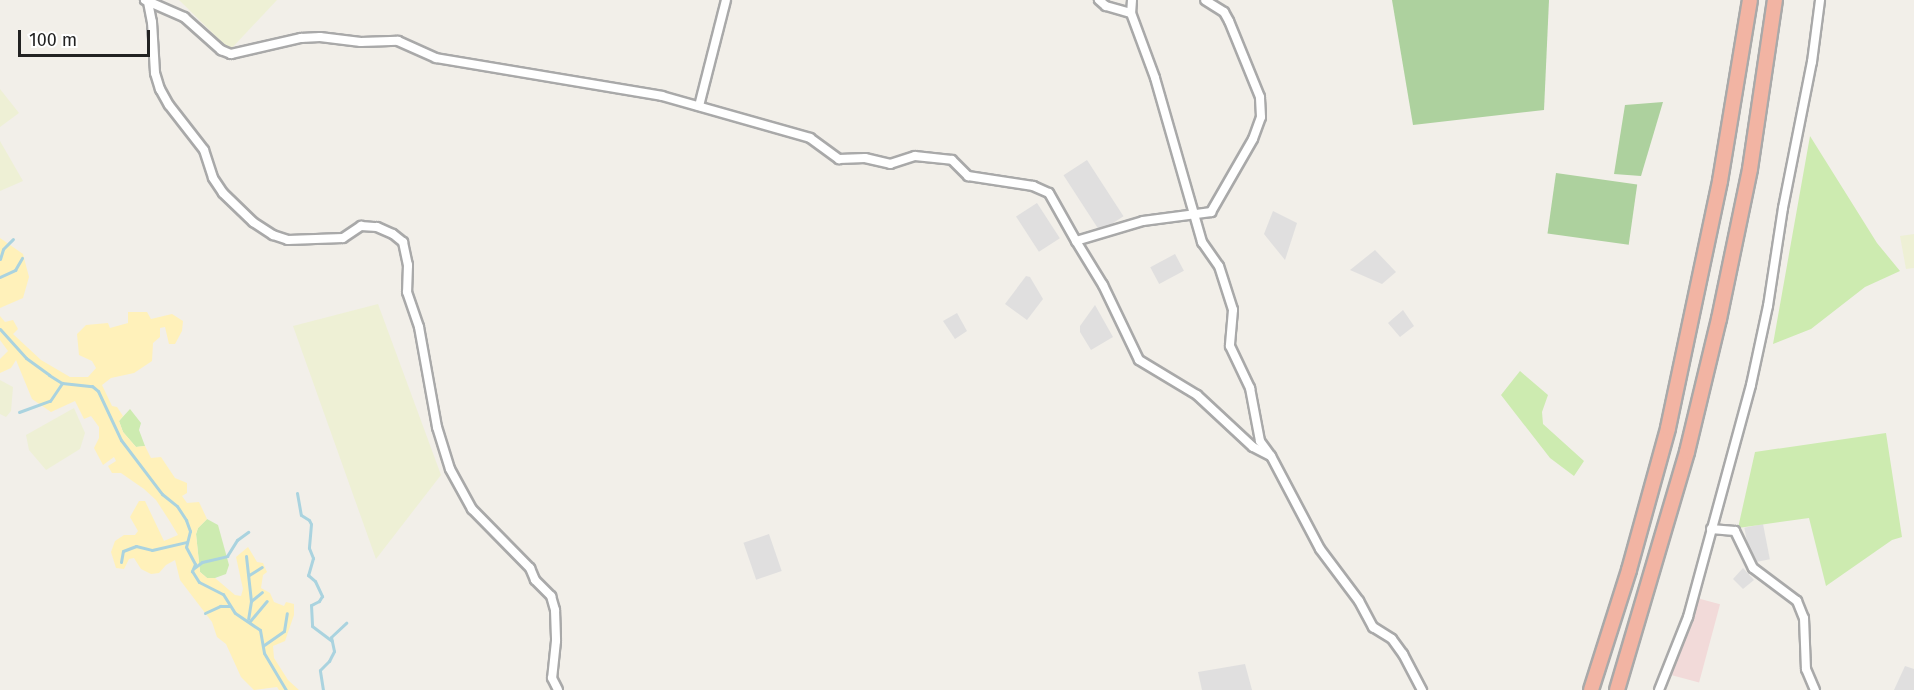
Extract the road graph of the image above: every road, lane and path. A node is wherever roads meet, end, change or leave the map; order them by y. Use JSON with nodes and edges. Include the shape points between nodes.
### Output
{"nodes":[{"id":1,"x":726,"y":0,"type":"edge"},
{"id":2,"x":1099,"y":0,"type":"edge"},
{"id":3,"x":1132,"y":0,"type":"edge"},
{"id":4,"x":1205,"y":0,"type":"edge"},
{"id":5,"x":1750,"y":0,"type":"edge"},
{"id":6,"x":1775,"y":0,"type":"edge"},
{"id":7,"x":1820,"y":0,"type":"edge"},
{"id":8,"x":146,"y":1,"type":"edge"},
{"id":9,"x":1131,"y":13,"type":"junction"},
{"id":10,"x":699,"y":106,"type":"junction"},
{"id":11,"x":1195,"y":213,"type":"junction"},
{"id":12,"x":1076,"y":241,"type":"junction"},
{"id":13,"x":1271,"y":456,"type":"junction"},
{"id":14,"x":1710,"y":529,"type":"junction"},
{"id":15,"x":558,"y":690,"type":"edge"},
{"id":16,"x":1422,"y":690,"type":"edge"},
{"id":17,"x":1591,"y":690,"type":"edge"},
{"id":18,"x":1617,"y":690,"type":"edge"},
{"id":19,"x":1659,"y":690,"type":"edge"},
{"id":20,"x":1815,"y":690,"type":"edge"}],
"edges":[{"from":1,"to":10,"type":"street"},
{"from":2,"to":9,"type":"street"},
{"from":3,"to":9,"type":"street"},
{"from":4,"to":11,"type":"street","via":[[1224,12],[1229,21],[1260,97],[1261,117],[1216,206],[1210,212]]},
{"from":5,"to":17,"type":"highway","via":[[1716,204],[1668,428]]},
{"from":6,"to":18,"type":"highway","via":[[1750,169],[1719,319],[1688,452]]},
{"from":7,"to":14,"type":"street","via":[[1768,306],[1751,384]]},
{"from":8,"to":10,"type":"street","via":[[184,17],[221,50],[231,54],[301,38],[398,40],[436,58],[636,91]]},
{"from":8,"to":15,"type":"street","via":[[160,88],[204,150],[213,178],[253,222],[288,240],[344,238],[361,226],[377,227],[403,242],[408,265],[407,292],[419,327],[437,427],[450,469],[472,509],[523,560],[551,596],[556,641],[552,678]]},
{"from":9,"to":11,"type":"street","via":[[1155,78]]},
{"from":10,"to":12,"type":"street","via":[[810,138],[839,159],[865,158],[890,164],[915,156],[952,160],[968,176],[1033,186],[1049,193]]},
{"from":11,"to":12,"type":"street","via":[[1143,221]]},
{"from":11,"to":13,"type":"street","via":[[1202,242],[1220,266],[1233,310],[1230,346],[1250,388],[1260,441]]},
{"from":12,"to":13,"type":"street","via":[[1103,285],[1139,360],[1197,395],[1253,447]]},
{"from":13,"to":16,"type":"street","via":[[1320,549],[1359,601],[1373,627],[1392,639],[1403,654]]},
{"from":14,"to":19,"type":"street","via":[[1688,617]]},
{"from":14,"to":20,"type":"street","via":[[1735,531],[1752,568],[1797,601],[1804,618],[1808,677]]}]}
